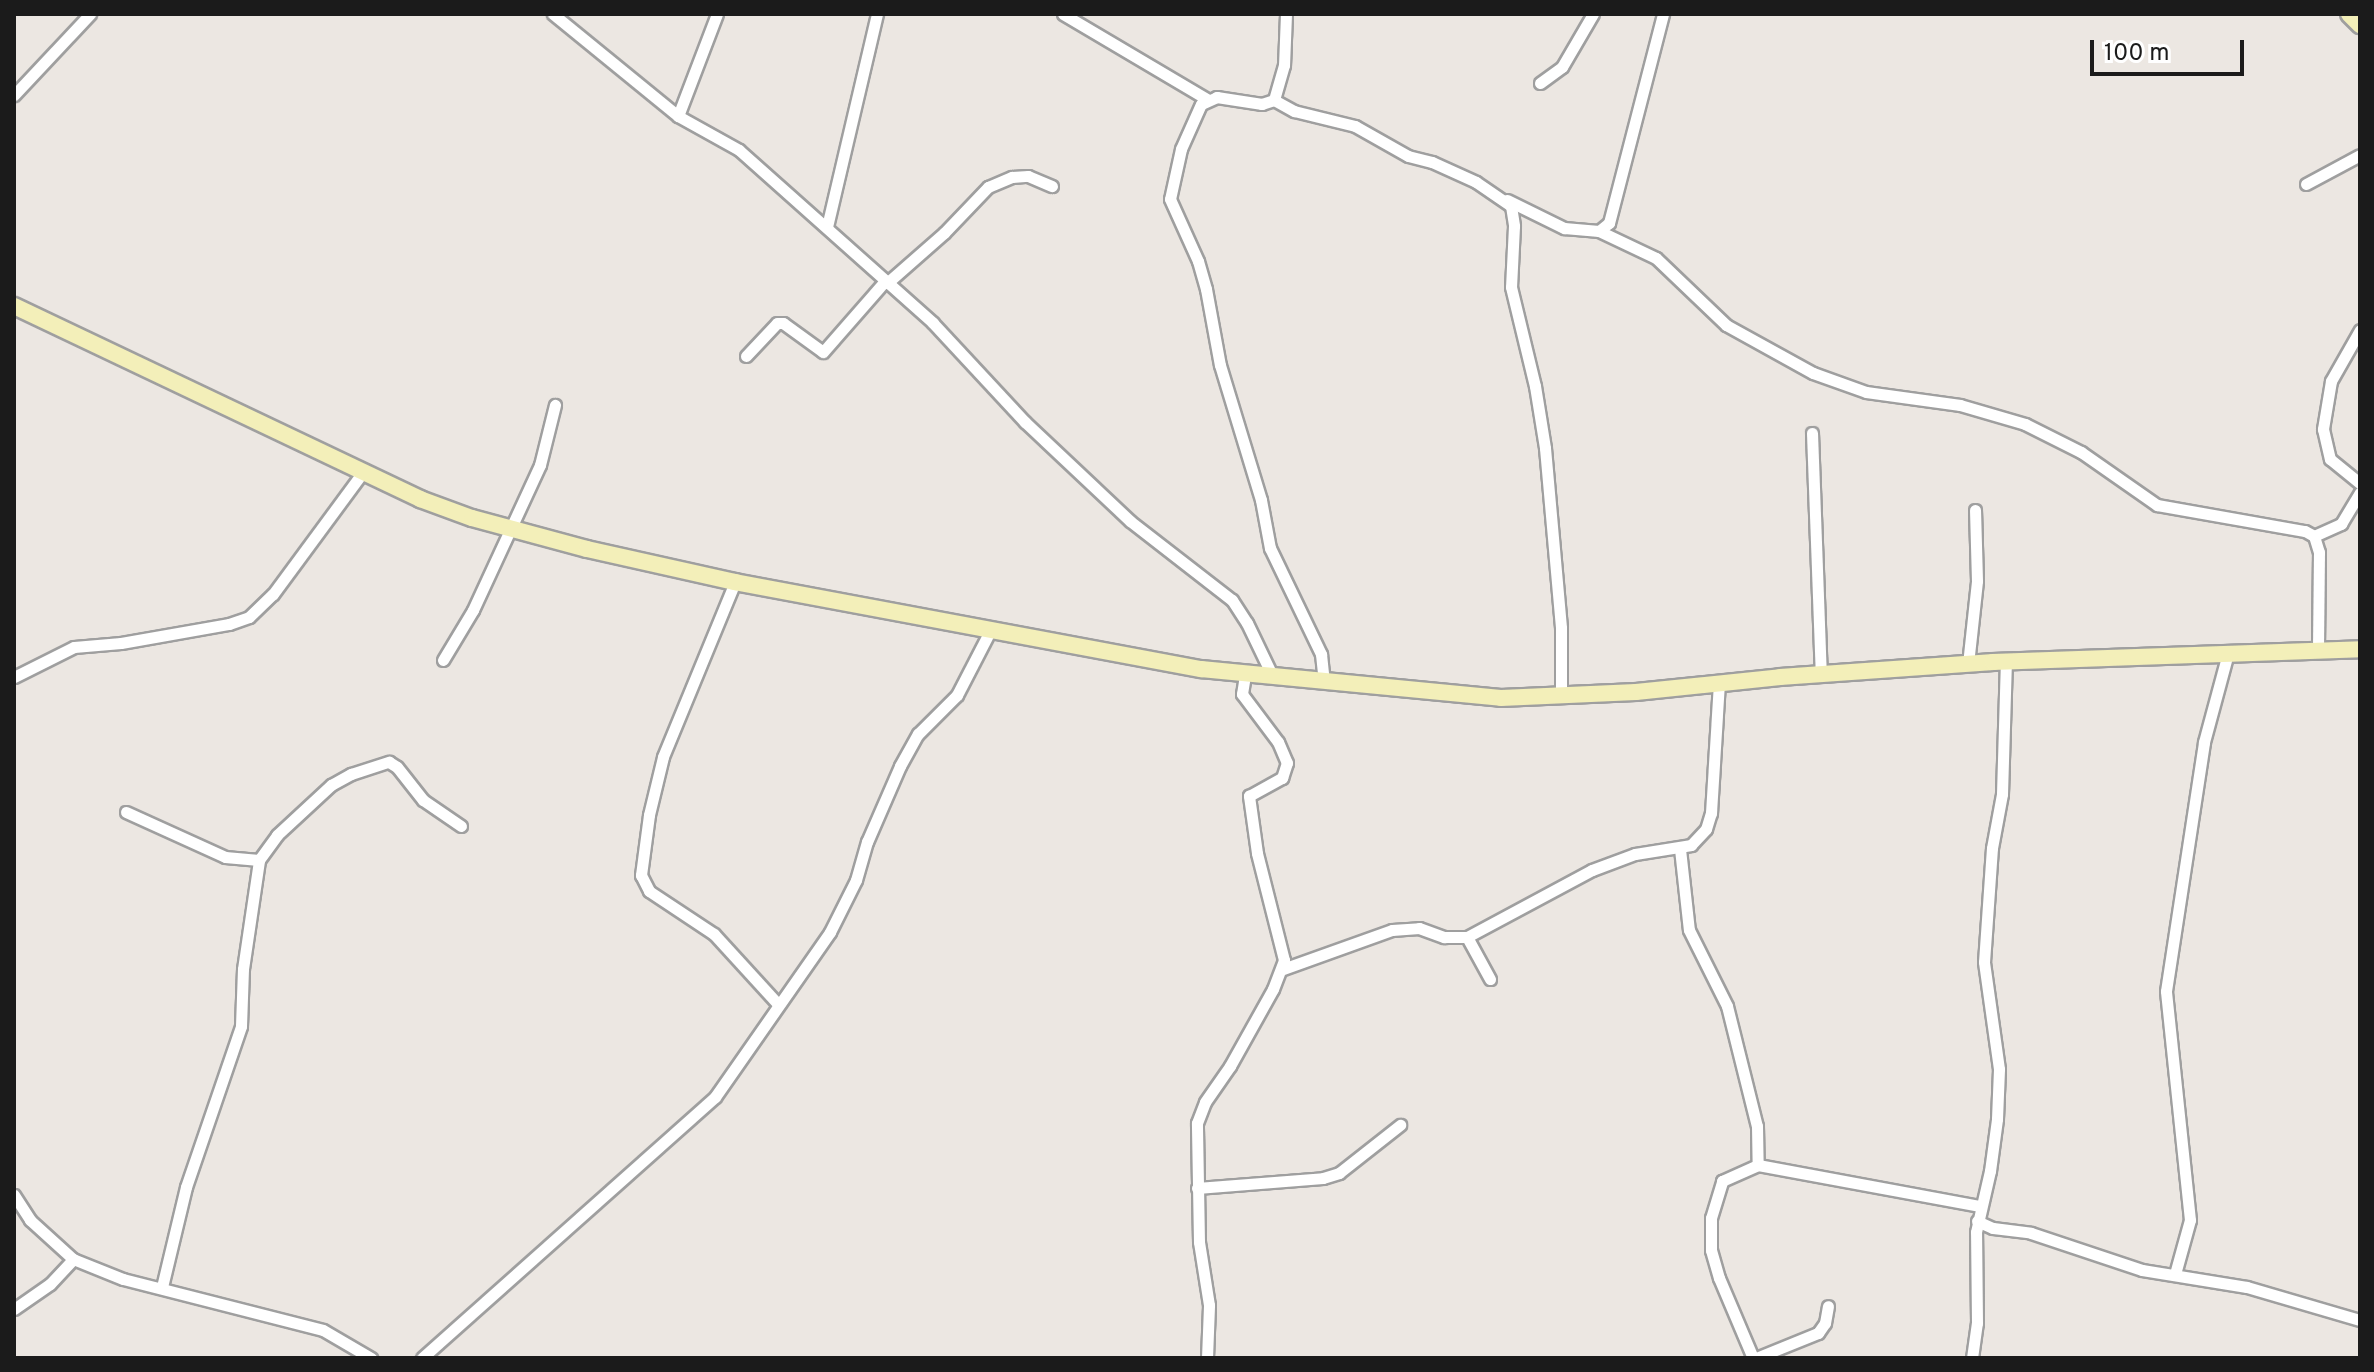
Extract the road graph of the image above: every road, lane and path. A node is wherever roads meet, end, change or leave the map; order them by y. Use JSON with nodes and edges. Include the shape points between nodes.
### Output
{"nodes":[{"id":1,"x":90,"y":14,"type":"edge"},
{"id":2,"x":553,"y":14,"type":"edge"},
{"id":3,"x":717,"y":14,"type":"edge"},
{"id":4,"x":877,"y":14,"type":"edge"},
{"id":5,"x":1063,"y":14,"type":"edge"},
{"id":6,"x":1286,"y":14,"type":"edge"},
{"id":7,"x":1593,"y":14,"type":"edge"},
{"id":8,"x":1656,"y":14,"type":"edge"},
{"id":9,"x":1663,"y":14,"type":"edge"},
{"id":10,"x":2349,"y":14,"type":"edge"},
{"id":11,"x":2360,"y":25,"type":"edge"},
{"id":12,"x":1540,"y":83,"type":"dead end"},
{"id":13,"x":14,"y":95,"type":"edge"},
{"id":14,"x":1207,"y":99,"type":"junction"},
{"id":15,"x":1274,"y":100,"type":"junction"},
{"id":16,"x":678,"y":116,"type":"junction"},
{"id":17,"x":2360,"y":155,"type":"edge"},
{"id":18,"x":2306,"y":184,"type":"dead end"},
{"id":19,"x":1052,"y":186,"type":"dead end"},
{"id":20,"x":1503,"y":198,"type":"junction"},
{"id":21,"x":1531,"y":212,"type":"junction"},
{"id":22,"x":827,"y":227,"type":"junction"},
{"id":23,"x":1599,"y":231,"type":"junction"},
{"id":24,"x":1513,"y":240,"type":"junction"},
{"id":25,"x":886,"y":282,"type":"junction"},
{"id":26,"x":14,"y":306,"type":"edge"},
{"id":27,"x":2360,"y":330,"type":"edge"},
{"id":28,"x":746,"y":356,"type":"dead end"},
{"id":29,"x":555,"y":405,"type":"dead end"},
{"id":30,"x":1812,"y":433,"type":"dead end"},
{"id":31,"x":363,"y":472,"type":"junction"},
{"id":32,"x":2360,"y":483,"type":"edge"},
{"id":33,"x":2360,"y":492,"type":"edge"},
{"id":34,"x":1975,"y":510,"type":"dead end"},
{"id":35,"x":510,"y":529,"type":"junction"},
{"id":36,"x":2314,"y":536,"type":"junction"},
{"id":37,"x":735,"y":582,"type":"junction"},
{"id":38,"x":990,"y":631,"type":"junction"},
{"id":39,"x":2360,"y":649,"type":"edge"},
{"id":40,"x":2318,"y":650,"type":"junction"},
{"id":41,"x":2228,"y":653,"type":"junction"},
{"id":42,"x":443,"y":660,"type":"dead end"},
{"id":43,"x":2006,"y":661,"type":"junction"},
{"id":44,"x":1968,"y":664,"type":"junction"},
{"id":45,"x":1245,"y":674,"type":"junction"},
{"id":46,"x":1821,"y":674,"type":"junction"},
{"id":47,"x":14,"y":677,"type":"edge"},
{"id":48,"x":1273,"y":677,"type":"junction"},
{"id":49,"x":1324,"y":681,"type":"junction"},
{"id":50,"x":1719,"y":683,"type":"junction"},
{"id":51,"x":1561,"y":695,"type":"junction"},
{"id":52,"x":126,"y":812,"type":"dead end"},
{"id":53,"x":461,"y":826,"type":"dead end"},
{"id":54,"x":1680,"y":849,"type":"junction"},
{"id":55,"x":259,"y":860,"type":"junction"},
{"id":56,"x":1467,"y":937,"type":"junction"},
{"id":57,"x":1283,"y":969,"type":"junction"},
{"id":58,"x":1490,"y":979,"type":"dead end"},
{"id":59,"x":778,"y":1004,"type":"junction"},
{"id":60,"x":1400,"y":1125,"type":"dead end"},
{"id":61,"x":1758,"y":1165,"type":"junction"},
{"id":62,"x":1197,"y":1188,"type":"junction"},
{"id":63,"x":14,"y":1195,"type":"edge"},
{"id":64,"x":1980,"y":1206,"type":"junction"},
{"id":65,"x":1977,"y":1221,"type":"junction"},
{"id":66,"x":73,"y":1259,"type":"junction"},
{"id":67,"x":2175,"y":1274,"type":"junction"},
{"id":68,"x":162,"y":1287,"type":"junction"},
{"id":69,"x":1828,"y":1306,"type":"dead end"},
{"id":70,"x":14,"y":1309,"type":"edge"},
{"id":71,"x":2360,"y":1320,"type":"edge"},
{"id":72,"x":371,"y":1358,"type":"edge"},
{"id":73,"x":422,"y":1358,"type":"edge"},
{"id":74,"x":1207,"y":1358,"type":"edge"},
{"id":75,"x":1754,"y":1358,"type":"edge"},
{"id":76,"x":1972,"y":1358,"type":"edge"}],
"edges":[{"from":1,"to":13,"type":"street"},
{"from":2,"to":16,"type":"street"},
{"from":3,"to":16,"type":"street"},
{"from":4,"to":22,"type":"street"},
{"from":5,"to":14,"type":"street"},
{"from":6,"to":15,"type":"street","via":[[1284,65]]},
{"from":7,"to":12,"type":"street","via":[[1562,67]]},
{"from":8,"to":9,"type":"street"},
{"from":9,"to":23,"type":"street","via":[[1609,223]]},
{"from":10,"to":11,"type":"main road"},
{"from":14,"to":15,"type":"street","via":[[1262,104]]},
{"from":14,"to":49,"type":"street","via":[[1181,149],[1170,199],[1198,261],[1270,548],[1321,654]]},
{"from":15,"to":20,"type":"street","via":[[1294,111],[1355,126]]},
{"from":16,"to":22,"type":"street","via":[[739,150]]},
{"from":17,"to":18,"type":"street"},
{"from":19,"to":25,"type":"street","via":[[1028,176],[988,187]]},
{"from":20,"to":21,"type":"street"},
{"from":20,"to":24,"type":"street","via":[[1514,216]]},
{"from":21,"to":23,"type":"street","via":[[1564,228]]},
{"from":21,"to":24,"type":"street"},
{"from":22,"to":25,"type":"street"},
{"from":23,"to":36,"type":"street","via":[[1656,258],[1726,325],[1813,373],[1866,392],[1960,405],[2025,424],[2054,436],[2157,505]]},
{"from":24,"to":51,"type":"street","via":[[1511,287],[1545,448],[1561,628]]},
{"from":25,"to":28,"type":"street","via":[[823,352],[777,323]]},
{"from":25,"to":48,"type":"street","via":[[1130,521],[1232,600]]},
{"from":26,"to":31,"type":"main road"},
{"from":27,"to":32,"type":"street","via":[[2331,381],[2323,429],[2330,459]]},
{"from":29,"to":35,"type":"street","via":[[540,465]]},
{"from":30,"to":46,"type":"street"},
{"from":31,"to":35,"type":"main road","via":[[420,499]]},
{"from":31,"to":47,"type":"street","via":[[273,594],[249,617],[74,647]]},
{"from":33,"to":36,"type":"street","via":[[2341,524]]},
{"from":34,"to":44,"type":"street","via":[[1977,581]]},
{"from":35,"to":37,"type":"main road"},
{"from":35,"to":42,"type":"street"},
{"from":36,"to":40,"type":"street","via":[[2319,552]]},
{"from":37,"to":38,"type":"main road"},
{"from":37,"to":59,"type":"street","via":[[663,757],[641,875],[649,891],[714,934]]},
{"from":38,"to":45,"type":"main road"},
{"from":38,"to":59,"type":"street","via":[[957,695],[918,734],[906,755],[830,932]]},
{"from":39,"to":40,"type":"main road"},
{"from":40,"to":41,"type":"main road"},
{"from":41,"to":43,"type":"main road"},
{"from":41,"to":67,"type":"street","via":[[2204,742],[2166,991],[2190,1220]]},
{"from":43,"to":44,"type":"main road"},
{"from":43,"to":64,"type":"street","via":[[2002,794],[1992,848],[1985,951],[1999,1069],[1997,1119]]},
{"from":44,"to":46,"type":"main road"},
{"from":45,"to":48,"type":"main road"},
{"from":45,"to":57,"type":"street","via":[[1242,694],[1287,763],[1282,778],[1249,796]]},
{"from":46,"to":50,"type":"main road"},
{"from":48,"to":49,"type":"main road"},
{"from":49,"to":51,"type":"main road","via":[[1501,698]]},
{"from":50,"to":51,"type":"main road"},
{"from":50,"to":54,"type":"street","via":[[1711,813],[1700,838]]},
{"from":52,"to":55,"type":"street","via":[[225,857]]},
{"from":53,"to":55,"type":"street","via":[[423,800],[389,762],[331,785],[277,835]]},
{"from":54,"to":56,"type":"street","via":[[1635,854],[1592,870]]},
{"from":54,"to":61,"type":"street","via":[[1689,930],[1727,1006],[1757,1126]]},
{"from":55,"to":68,"type":"street","via":[[243,969],[241,1026],[186,1187]]},
{"from":56,"to":57,"type":"street","via":[[1444,937],[1419,928],[1392,930]]},
{"from":56,"to":58,"type":"street"},
{"from":57,"to":62,"type":"street","via":[[1205,1102],[1197,1123]]},
{"from":59,"to":73,"type":"street","via":[[715,1097]]},
{"from":60,"to":62,"type":"street","via":[[1339,1173],[1323,1178]]},
{"from":61,"to":64,"type":"street"},
{"from":61,"to":75,"type":"street","via":[[1722,1181],[1711,1218],[1711,1250],[1719,1278]]},
{"from":62,"to":74,"type":"street","via":[[1209,1305]]},
{"from":63,"to":66,"type":"street","via":[[30,1220]]},
{"from":64,"to":65,"type":"street"},
{"from":65,"to":67,"type":"street","via":[[2142,1270]]},
{"from":65,"to":76,"type":"street"},
{"from":66,"to":68,"type":"street","via":[[123,1279]]},
{"from":66,"to":70,"type":"street","via":[[50,1284]]},
{"from":67,"to":71,"type":"street","via":[[2247,1287]]},
{"from":68,"to":72,"type":"street","via":[[323,1330]]},
{"from":69,"to":75,"type":"street","via":[[1818,1333]]}]}
